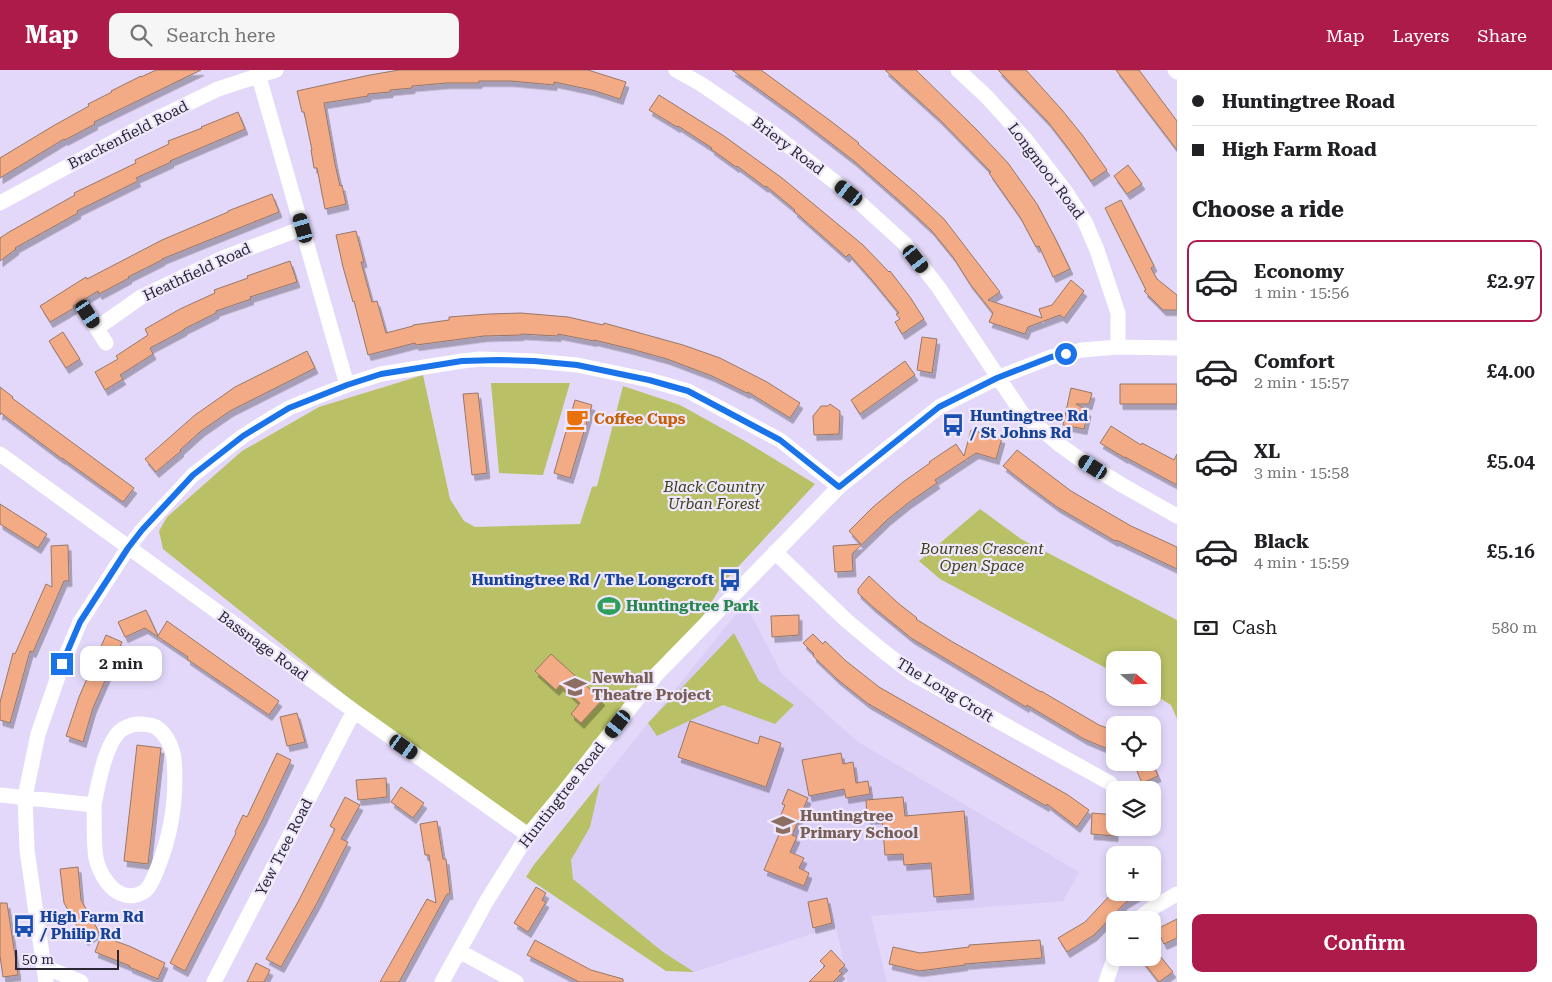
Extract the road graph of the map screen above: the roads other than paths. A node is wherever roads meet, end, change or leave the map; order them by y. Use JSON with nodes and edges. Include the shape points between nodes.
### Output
{"nodes":[{"id":1,"x":276,"y":70,"type":"edge"},
{"id":2,"x":676,"y":70,"type":"edge"},
{"id":3,"x":958,"y":70,"type":"edge"},
{"id":4,"x":258,"y":73,"type":"edge"},
{"id":5,"x":0,"y":203,"type":"edge"},
{"id":6,"x":303,"y":228,"type":"junction"},
{"id":7,"x":88,"y":314,"type":"dead end"},
{"id":8,"x":97,"y":328,"type":"junction"},
{"id":9,"x":106,"y":343,"type":"dead end"},
{"id":10,"x":1118,"y":347,"type":"junction"},
{"id":11,"x":1177,"y":348,"type":"edge"},
{"id":12,"x":997,"y":378,"type":"junction"},
{"id":13,"x":347,"y":385,"type":"junction"},
{"id":14,"x":0,"y":454,"type":"edge"},
{"id":15,"x":839,"y":487,"type":"junction"},
{"id":16,"x":1177,"y":516,"type":"edge"},
{"id":17,"x":128,"y":548,"type":"junction"},
{"id":18,"x":775,"y":552,"type":"junction"},
{"id":19,"x":354,"y":712,"type":"junction"},
{"id":20,"x":1106,"y":781,"type":"edge"},
{"id":21,"x":0,"y":795,"type":"edge"},
{"id":22,"x":26,"y":798,"type":"junction"},
{"id":23,"x":94,"y":805,"type":"junction"},
{"id":24,"x":528,"y":835,"type":"junction"},
{"id":25,"x":1177,"y":894,"type":"edge"},
{"id":26,"x":1149,"y":911,"type":"edge"},
{"id":27,"x":459,"y":951,"type":"junction"},
{"id":28,"x":1112,"y":966,"type":"edge"},
{"id":29,"x":45,"y":975,"type":"edge"},
{"id":30,"x":81,"y":982,"type":"edge"},
{"id":31,"x":214,"y":982,"type":"edge"},
{"id":32,"x":442,"y":982,"type":"edge"},
{"id":33,"x":516,"y":982,"type":"edge"},
{"id":34,"x":1106,"y":982,"type":"edge"}],
"edges":[{"from":1,"to":4,"type":"street"},
{"from":2,"to":12,"type":"street","name":"Briery Road","via":[[771,132],[849,193],[905,244],[939,288]]},
{"from":3,"to":10,"type":"street","name":"Longmoor Road","via":[[1026,140],[1085,222],[1098,250],[1118,313]]},
{"from":4,"to":5,"type":"street","name":"Brackenfield Road","via":[[150,122]]},
{"from":4,"to":6,"type":"street"},
{"from":6,"to":8,"type":"street","name":"Heathfield Road","via":[[225,257],[141,297]]},
{"from":6,"to":13,"type":"street"},
{"from":7,"to":8,"type":"street"},
{"from":8,"to":9,"type":"street"},
{"from":10,"to":11,"type":"street","name":"Huntingtree Road"},
{"from":10,"to":12,"type":"street","name":"Huntingtree Road","via":[[1051,357]]},
{"from":12,"to":15,"type":"street","name":"Huntingtree Road","via":[[939,407]]},
{"from":12,"to":16,"type":"street","name":"Briery Road","via":[[1022,413],[1060,445]]},
{"from":13,"to":15,"type":"street","via":[[381,374],[462,361],[534,361],[577,365],[688,391],[780,440]]},
{"from":13,"to":17,"type":"street","via":[[289,408],[243,436],[193,475]]},
{"from":14,"to":17,"type":"street","name":"Bassnage Road"},
{"from":15,"to":18,"type":"street","name":"Huntingtree Road"},
{"from":17,"to":19,"type":"street","name":"Bassnage Road"},
{"from":17,"to":22,"type":"street","via":[[80,622],[62,664],[38,734]]},
{"from":18,"to":20,"type":"street","name":"The Long Croft","via":[[847,621],[913,674]]},
{"from":18,"to":24,"type":"street","name":"Huntingtree Road","via":[[656,675]]},
{"from":19,"to":24,"type":"street","name":"Bassnage Road"},
{"from":19,"to":31,"type":"street","name":"Yew Tree Road"},
{"from":21,"to":22,"type":"street"},
{"from":22,"to":23,"type":"street"},
{"from":22,"to":29,"type":"street","via":[[27,850]]},
{"from":23,"to":23,"type":"street","via":[[107,754],[120,731],[130,725],[143,724],[162,731],[173,756],[174,804],[154,877],[146,890],[136,896],[124,895],[112,888],[102,875],[96,858]]},
{"from":24,"to":27,"type":"street","name":"Huntingtree Road"},
{"from":25,"to":26,"type":"street"},
{"from":27,"to":32,"type":"street","name":"Huntingtree Road"},
{"from":27,"to":33,"type":"street"},
{"from":28,"to":34,"type":"street"},
{"from":29,"to":30,"type":"street"}]}
